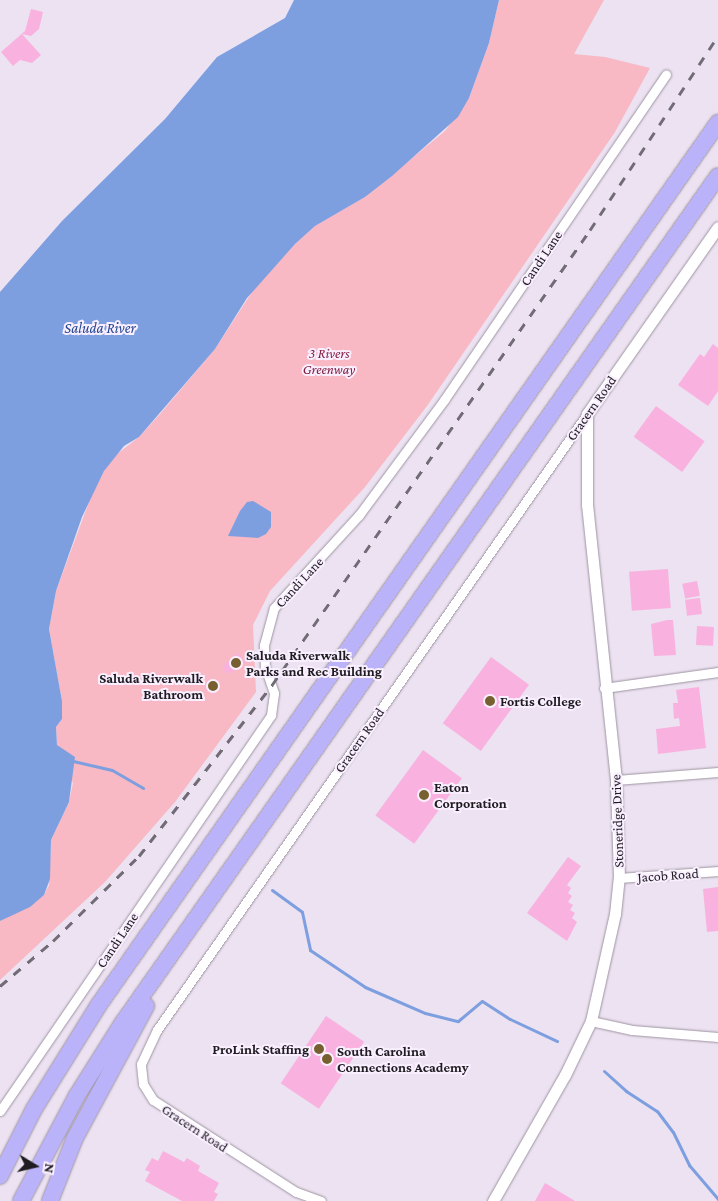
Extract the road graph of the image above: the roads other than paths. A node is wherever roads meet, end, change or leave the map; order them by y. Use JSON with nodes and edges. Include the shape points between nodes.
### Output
{"nodes":[{"id":1,"x":666,"y":74,"type":"dead end"},
{"id":2,"x":718,"y":123,"type":"edge"},
{"id":3,"x":718,"y":176,"type":"edge"},
{"id":4,"x":718,"y":227,"type":"edge"},
{"id":5,"x":586,"y":414,"type":"junction"},
{"id":6,"x":718,"y":672,"type":"edge"},
{"id":7,"x":604,"y":688,"type":"junction"},
{"id":8,"x":718,"y":772,"type":"edge"},
{"id":9,"x":616,"y":780,"type":"junction"},
{"id":10,"x":718,"y":871,"type":"edge"},
{"id":11,"x":619,"y":878,"type":"junction"},
{"id":12,"x":179,"y":944,"type":"junction"},
{"id":13,"x":591,"y":1021,"type":"junction"},
{"id":14,"x":718,"y":1036,"type":"edge"},
{"id":15,"x":0,"y":1111,"type":"edge"},
{"id":16,"x":0,"y":1176,"type":"edge"},
{"id":17,"x":21,"y":1201,"type":"edge"},
{"id":18,"x":50,"y":1201,"type":"edge"},
{"id":19,"x":321,"y":1201,"type":"edge"},
{"id":20,"x":493,"y":1201,"type":"edge"}],
"edges":[{"from":1,"to":15,"type":"street","name":"Candi Lane","via":[[444,400],[359,515],[274,608],[264,645],[265,667],[274,693],[271,715]]},
{"from":2,"to":16,"type":"highway","via":[[98,1006],[38,1101]]},
{"from":3,"to":12,"type":"highway"},
{"from":4,"to":5,"type":"street","name":"Gracern Road"},
{"from":5,"to":7,"type":"street","name":"Stoneridge Drive","via":[[587,505]]},
{"from":5,"to":19,"type":"street","name":"Gracern Road","via":[[157,1030],[141,1064],[143,1084],[153,1100],[296,1192]]},
{"from":6,"to":7,"type":"street"},
{"from":7,"to":9,"type":"street","name":"Stoneridge Drive"},
{"from":8,"to":9,"type":"street"},
{"from":9,"to":11,"type":"street","name":"Stoneridge Drive"},
{"from":10,"to":11,"type":"street","name":"Jacob Road"},
{"from":11,"to":13,"type":"street","name":"Stoneridge Drive","via":[[608,958]]},
{"from":12,"to":17,"type":"highway","via":[[76,1097]]},
{"from":12,"to":18,"type":"highway","via":[[76,1138]]},
{"from":13,"to":14,"type":"street","via":[[632,1030]]},
{"from":13,"to":20,"type":"street","name":"Stoneridge Drive","via":[[565,1076]]}]}
